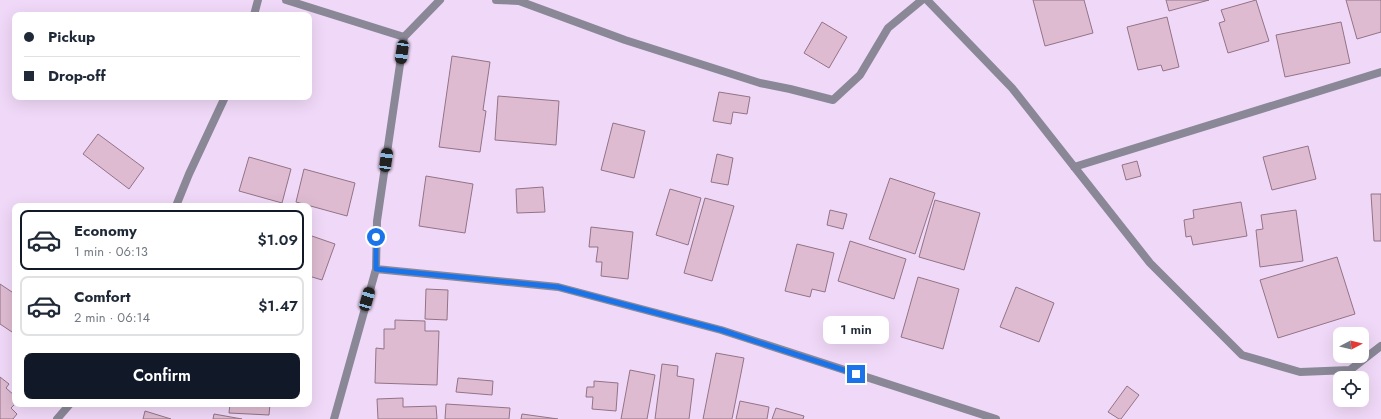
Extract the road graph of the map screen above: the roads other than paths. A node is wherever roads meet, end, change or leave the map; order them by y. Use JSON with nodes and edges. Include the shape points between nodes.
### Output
{"nodes":[{"id":1,"x":258,"y":0,"type":"edge"},
{"id":2,"x":286,"y":0,"type":"edge"},
{"id":3,"x":440,"y":0,"type":"edge"},
{"id":4,"x":496,"y":0,"type":"edge"},
{"id":5,"x":922,"y":0,"type":"edge"},
{"id":6,"x":927,"y":0,"type":"edge"},
{"id":7,"x":255,"y":12,"type":"edge"},
{"id":8,"x":404,"y":37,"type":"junction"},
{"id":9,"x":1381,"y":72,"type":"edge"},
{"id":10,"x":224,"y":100,"type":"edge"},
{"id":11,"x":1074,"y":167,"type":"junction"},
{"id":12,"x":177,"y":203,"type":"edge"},
{"id":13,"x":376,"y":269,"type":"junction"},
{"id":14,"x":1381,"y":346,"type":"edge"},
{"id":15,"x":67,"y":407,"type":"edge"},
{"id":16,"x":57,"y":419,"type":"edge"},
{"id":17,"x":334,"y":419,"type":"edge"},
{"id":18,"x":996,"y":419,"type":"edge"}],
"edges":[{"from":1,"to":7,"type":"street"},
{"from":2,"to":8,"type":"street"},
{"from":3,"to":8,"type":"street"},
{"from":4,"to":5,"type":"street","via":[[519,1],[625,40],[760,83],[833,100],[860,75],[888,28]]},
{"from":6,"to":11,"type":"street","via":[[1012,88]]},
{"from":8,"to":13,"type":"street","via":[[377,221]]},
{"from":9,"to":11,"type":"street"},
{"from":10,"to":12,"type":"street"},
{"from":11,"to":14,"type":"street","via":[[1150,263],[1242,355],[1300,372],[1350,370]]},
{"from":13,"to":17,"type":"street"},
{"from":13,"to":18,"type":"street","via":[[558,287],[721,330]]},
{"from":15,"to":16,"type":"street"}]}
